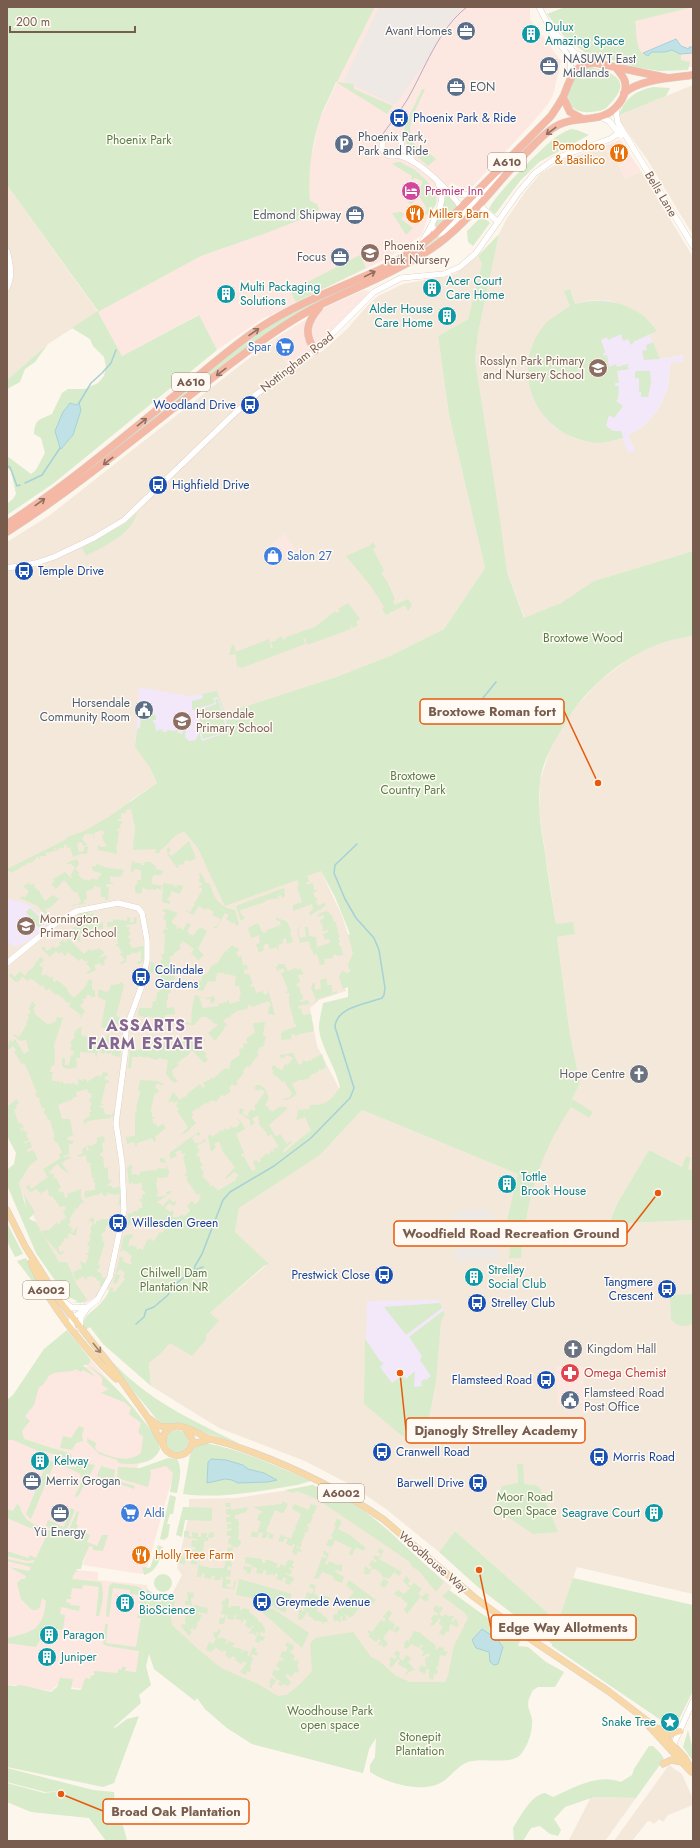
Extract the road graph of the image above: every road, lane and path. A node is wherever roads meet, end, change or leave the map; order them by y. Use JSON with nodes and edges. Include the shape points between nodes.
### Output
{"nodes":[{"id":1,"x":539,"y":7,"type":"edge"},
{"id":2,"x":552,"y":31,"type":"junction"},
{"id":3,"x":596,"y":63,"type":"junction"},
{"id":4,"x":617,"y":69,"type":"junction"},
{"id":5,"x":693,"y":75,"type":"edge"},
{"id":6,"x":571,"y":76,"type":"junction"},
{"id":7,"x":668,"y":78,"type":"junction"},
{"id":8,"x":624,"y":93,"type":"junction"},
{"id":9,"x":563,"y":97,"type":"junction"},
{"id":10,"x":618,"y":105,"type":"junction"},
{"id":11,"x":600,"y":117,"type":"junction"},
{"id":12,"x":583,"y":119,"type":"junction"},
{"id":13,"x":619,"y":133,"type":"junction"},
{"id":14,"x":629,"y":142,"type":"junction"},
{"id":15,"x":401,"y":145,"type":"junction"},
{"id":16,"x":397,"y":154,"type":"junction"},
{"id":17,"x":412,"y":160,"type":"junction"},
{"id":18,"x":438,"y":182,"type":"junction"},
{"id":19,"x":447,"y":189,"type":"junction"},
{"id":20,"x":477,"y":198,"type":"junction"},
{"id":21,"x":465,"y":213,"type":"junction"},
{"id":22,"x":498,"y":222,"type":"junction"},
{"id":23,"x":432,"y":226,"type":"junction"},
{"id":24,"x":436,"y":233,"type":"junction"},
{"id":25,"x":693,"y":246,"type":"edge"},
{"id":26,"x":419,"y":247,"type":"junction"},
{"id":27,"x":7,"y":251,"type":"edge"},
{"id":28,"x":7,"y":288,"type":"edge"},
{"id":29,"x":323,"y":304,"type":"junction"},
{"id":30,"x":296,"y":319,"type":"junction"},
{"id":31,"x":307,"y":326,"type":"junction"},
{"id":32,"x":316,"y":351,"type":"junction"},
{"id":33,"x":7,"y":524,"type":"edge"},
{"id":34,"x":7,"y":532,"type":"edge"},
{"id":35,"x":7,"y":568,"type":"edge"},
{"id":36,"x":7,"y":963,"type":"edge"},
{"id":37,"x":7,"y":1210,"type":"edge"},
{"id":38,"x":25,"y":1246,"type":"junction"},
{"id":39,"x":51,"y":1288,"type":"junction"},
{"id":40,"x":88,"y":1308,"type":"junction"},
{"id":41,"x":72,"y":1318,"type":"junction"},
{"id":42,"x":80,"y":1328,"type":"junction"},
{"id":43,"x":73,"y":1330,"type":"junction"},
{"id":44,"x":122,"y":1384,"type":"junction"},
{"id":45,"x":148,"y":1418,"type":"junction"},
{"id":46,"x":172,"y":1427,"type":"junction"},
{"id":47,"x":185,"y":1428,"type":"junction"},
{"id":48,"x":211,"y":1439,"type":"junction"},
{"id":49,"x":163,"y":1443,"type":"junction"},
{"id":50,"x":191,"y":1446,"type":"junction"},
{"id":51,"x":693,"y":1701,"type":"edge"},
{"id":52,"x":639,"y":1716,"type":"junction"},
{"id":53,"x":658,"y":1729,"type":"junction"},
{"id":54,"x":680,"y":1731,"type":"junction"},
{"id":55,"x":672,"y":1748,"type":"junction"},
{"id":56,"x":681,"y":1762,"type":"junction"},
{"id":57,"x":662,"y":1764,"type":"dead end"},
{"id":58,"x":693,"y":1773,"type":"edge"}],
"edges":[{"from":1,"to":2,"type":"street","via":[[542,17]]},
{"from":2,"to":3,"type":"street","via":[[575,53]]},
{"from":2,"to":6,"type":"street","via":[[570,58]]},
{"from":3,"to":4,"type":"highway"},
{"from":3,"to":6,"type":"highway","via":[[586,64]]},
{"from":4,"to":7,"type":"highway"},
{"from":4,"to":8,"type":"highway","via":[[625,82]]},
{"from":5,"to":7,"type":"highway"},
{"from":6,"to":9,"type":"highway","number":"A610"},
{"from":7,"to":8,"type":"highway","via":[[639,84]]},
{"from":8,"to":10,"type":"highway","number":"A610"},
{"from":9,"to":12,"type":"highway","via":[[570,112]]},
{"from":9,"to":20,"type":"highway","number":"A610","via":[[545,123]]},
{"from":10,"to":11,"type":"highway","number":"A610","via":[[610,113]]},
{"from":10,"to":14,"type":"street","name":"Bells Lane","via":[[618,123]]},
{"from":11,"to":12,"type":"highway","number":"A610"},
{"from":11,"to":13,"type":"street","name":"Bells Lane","via":[[609,121]]},
{"from":12,"to":20,"type":"highway","number":"A610","one_way":true,"via":[[558,126]]},
{"from":13,"to":14,"type":"street","name":"Bells Lane"},
{"from":13,"to":22,"type":"street","name":"Nottingham Road","via":[[610,139],[563,155],[545,165],[530,178]]},
{"from":14,"to":25,"type":"street","name":"Bells Lane"},
{"from":15,"to":16,"type":"street","via":[[401,150]]},
{"from":15,"to":16,"type":"street","via":[[398,139],[391,137],[383,144],[386,154]]},
{"from":15,"to":17,"type":"street"},
{"from":16,"to":17,"type":"street"},
{"from":17,"to":18,"type":"street"},
{"from":18,"to":19,"type":"street"},
{"from":18,"to":23,"type":"street","via":[[442,201]]},
{"from":19,"to":20,"type":"street"},
{"from":19,"to":21,"type":"street"},
{"from":20,"to":21,"type":"highway","number":"A610"},
{"from":20,"to":21,"type":"highway","number":"A610"},
{"from":20,"to":22,"type":"street"},
{"from":21,"to":24,"type":"highway","number":"A610"},
{"from":21,"to":29,"type":"highway","number":"A610","via":[[433,248],[409,263]]},
{"from":22,"to":32,"type":"street","name":"Nottingham Road","via":[[476,253],[460,267],[444,274],[401,278],[382,286]]},
{"from":23,"to":24,"type":"street"},
{"from":23,"to":26,"type":"street"},
{"from":24,"to":26,"type":"highway","number":"A610"},
{"from":33,"to":26,"type":"highway","number":"A610","one_way":true,"via":[[80,472],[262,327],[297,307],[390,265]]},
{"from":27,"to":28,"type":"street","via":[[10,280]]},
{"from":29,"to":30,"type":"highway","number":"A610"},
{"from":29,"to":31,"type":"highway"},
{"from":30,"to":31,"type":"highway"},
{"from":30,"to":34,"type":"highway","number":"A610","one_way":true,"via":[[247,352],[82,481]]},
{"from":31,"to":32,"type":"highway","via":[[308,337]]},
{"from":32,"to":35,"type":"street","name":"Nottingham Road","via":[[235,413],[150,498],[124,520],[54,557]]},
{"from":36,"to":40,"type":"street","via":[[56,923],[77,911],[118,903],[138,908],[142,913],[147,940],[147,960],[141,988],[126,1029],[116,1123],[124,1210],[110,1277],[98,1299]]},
{"from":37,"to":38,"type":"main road","number":"A6002"},
{"from":38,"to":39,"type":"main road","number":"A6002"},
{"from":38,"to":43,"type":"main road","number":"A6002","via":[[43,1286]]},
{"from":39,"to":40,"type":"street","via":[[70,1308]]},
{"from":39,"to":41,"type":"main road","number":"A6002"},
{"from":40,"to":41,"type":"street"},
{"from":40,"to":42,"type":"street","via":[[81,1317]]},
{"from":41,"to":42,"type":"main road","number":"A6002"},
{"from":41,"to":43,"type":"street"},
{"from":42,"to":44,"type":"main road","number":"A6002","one_way":true},
{"from":43,"to":44,"type":"main road","number":"A6002","via":[[106,1370]]},
{"from":44,"to":45,"type":"main road","number":"A6002"},
{"from":45,"to":46,"type":"main road","number":"A6002","via":[[159,1426]]},
{"from":45,"to":49,"type":"main road","number":"A6002"},
{"from":46,"to":47,"type":"main road","number":"A6002"},
{"from":46,"to":49,"type":"main road","via":[[164,1434]]},
{"from":47,"to":48,"type":"main road","name":"Woodhouse Way","number":"A6002"},
{"from":47,"to":50,"type":"main road","via":[[191,1435]]},
{"from":48,"to":50,"type":"main road","number":"A6002","via":[[196,1442]]},
{"from":48,"to":52,"type":"main road","name":"Woodhouse Way","number":"A6002","via":[[253,1453],[317,1480],[372,1511],[474,1597],[608,1691]]},
{"from":49,"to":50,"type":"main road","number":"A6002","via":[[167,1451],[175,1456],[185,1454]]},
{"from":51,"to":54,"type":"street"},
{"from":52,"to":53,"type":"main road","name":"Woodhouse Way","number":"A6002"},
{"from":52,"to":55,"type":"main road","name":"Woodhouse Way","number":"A6002"},
{"from":53,"to":54,"type":"main road","number":"A6002","via":[[672,1734]]},
{"from":53,"to":55,"type":"main road","name":"Woodhouse Way","number":"A6002"},
{"from":54,"to":55,"type":"street"},
{"from":55,"to":56,"type":"main road","number":"A6002"},
{"from":55,"to":58,"type":"main road","number":"A6002","via":[[685,1758]]},
{"from":56,"to":57,"type":"main road","via":[[671,1760]]},
{"from":56,"to":58,"type":"main road","number":"A6002"}]}
